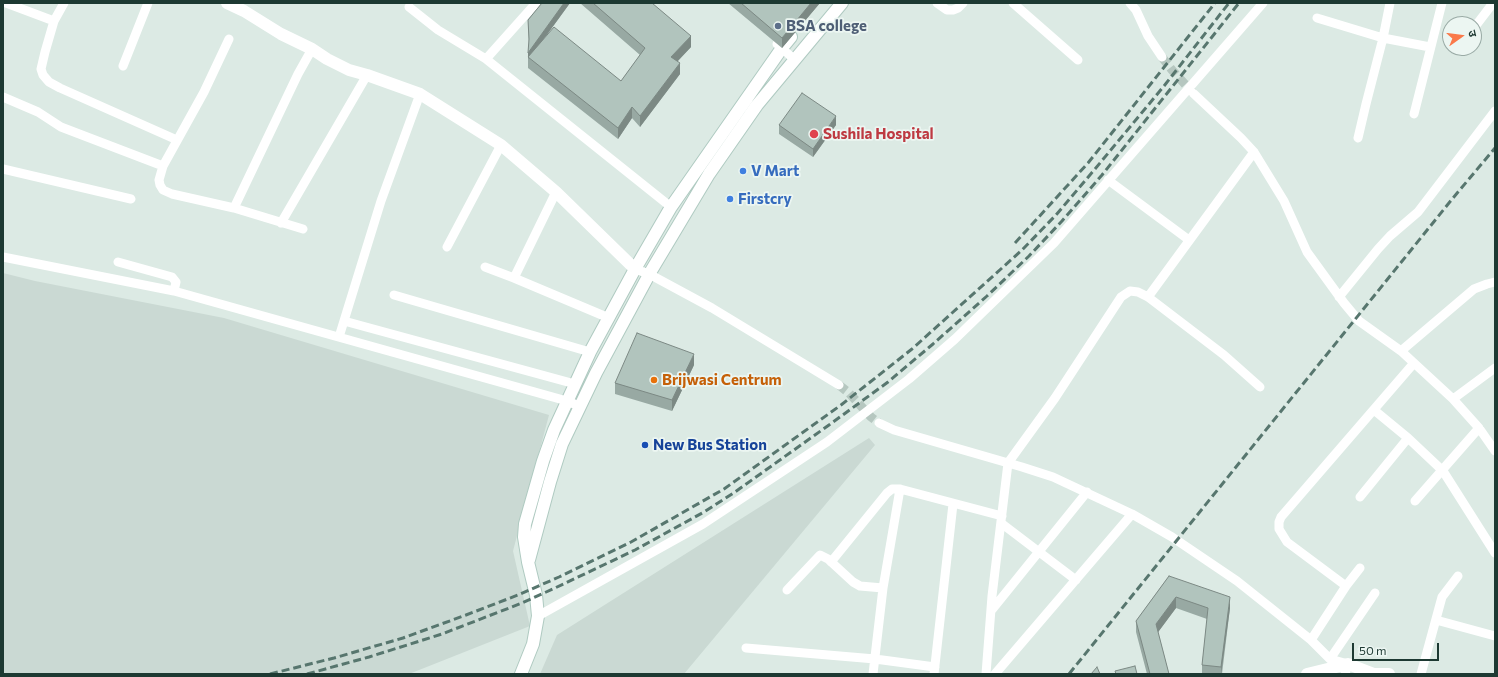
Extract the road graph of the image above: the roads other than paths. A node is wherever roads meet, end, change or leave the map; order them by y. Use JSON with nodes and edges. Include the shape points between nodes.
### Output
{"nodes":[{"id":1,"x":6,"y":3,"type":"edge"},
{"id":2,"x":64,"y":3,"type":"edge"},
{"id":3,"x":148,"y":3,"type":"edge"},
{"id":4,"x":227,"y":3,"type":"edge"},
{"id":5,"x":536,"y":3,"type":"edge"},
{"id":6,"x":842,"y":3,"type":"edge"},
{"id":7,"x":937,"y":3,"type":"edge"},
{"id":8,"x":963,"y":3,"type":"edge"},
{"id":9,"x":1013,"y":3,"type":"edge"},
{"id":10,"x":1130,"y":3,"type":"edge"},
{"id":11,"x":1263,"y":3,"type":"edge"},
{"id":12,"x":1390,"y":3,"type":"edge"},
{"id":13,"x":1442,"y":3,"type":"edge"},
{"id":14,"x":1493,"y":3,"type":"edge"},
{"id":15,"x":409,"y":7,"type":"dead end"},
{"id":16,"x":1482,"y":17,"type":"edge"},
{"id":17,"x":1317,"y":18,"type":"dead end"},
{"id":18,"x":54,"y":21,"type":"junction"},
{"id":19,"x":800,"y":26,"type":"edge"},
{"id":20,"x":770,"y":38,"type":"edge"},
{"id":21,"x":1383,"y":38,"type":"junction"},
{"id":22,"x":229,"y":39,"type":"dead end"},
{"id":23,"x":1430,"y":47,"type":"junction"},
{"id":24,"x":782,"y":48,"type":"junction"},
{"id":25,"x":312,"y":49,"type":"junction"},
{"id":26,"x":1162,"y":57,"type":"tunnel mouth"},
{"id":27,"x":486,"y":60,"type":"junction"},
{"id":28,"x":795,"y":60,"type":"junction"},
{"id":29,"x":1078,"y":60,"type":"dead end"},
{"id":30,"x":123,"y":66,"type":"dead end"},
{"id":31,"x":367,"y":75,"type":"junction"},
{"id":32,"x":1193,"y":93,"type":"tunnel mouth"},
{"id":33,"x":420,"y":94,"type":"junction"},
{"id":34,"x":3,"y":97,"type":"edge"},
{"id":35,"x":1495,"y":111,"type":"edge"},
{"id":36,"x":1414,"y":114,"type":"dead end"},
{"id":37,"x":1358,"y":138,"type":"dead end"},
{"id":38,"x":177,"y":140,"type":"junction"},
{"id":39,"x":501,"y":145,"type":"junction"},
{"id":40,"x":1254,"y":152,"type":"junction"},
{"id":41,"x":163,"y":166,"type":"junction"},
{"id":42,"x":3,"y":169,"type":"edge"},
{"id":43,"x":1108,"y":180,"type":"junction"},
{"id":44,"x":556,"y":192,"type":"junction"},
{"id":45,"x":130,"y":199,"type":"dead end"},
{"id":46,"x":671,"y":207,"type":"junction"},
{"id":47,"x":234,"y":208,"type":"junction"},
{"id":48,"x":281,"y":223,"type":"junction"},
{"id":49,"x":303,"y":230,"type":"dead end"},
{"id":50,"x":1189,"y":240,"type":"junction"},
{"id":51,"x":448,"y":247,"type":"dead end"},
{"id":52,"x":3,"y":257,"type":"edge"},
{"id":53,"x":118,"y":262,"type":"dead end"},
{"id":54,"x":485,"y":267,"type":"dead end"},
{"id":55,"x":635,"y":269,"type":"junction"},
{"id":56,"x":650,"y":274,"type":"junction"},
{"id":57,"x":514,"y":278,"type":"junction"},
{"id":58,"x":1494,"y":285,"type":"edge"},
{"id":59,"x":174,"y":291,"type":"junction"},
{"id":60,"x":394,"y":295,"type":"dead end"},
{"id":61,"x":1339,"y":296,"type":"junction"},
{"id":62,"x":1148,"y":297,"type":"junction"},
{"id":63,"x":609,"y":318,"type":"junction"},
{"id":64,"x":344,"y":321,"type":"junction"},
{"id":65,"x":339,"y":338,"type":"junction"},
{"id":66,"x":1401,"y":351,"type":"junction"},
{"id":67,"x":590,"y":352,"type":"junction"},
{"id":68,"x":1414,"y":363,"type":"junction"},
{"id":69,"x":1495,"y":368,"type":"edge"},
{"id":70,"x":575,"y":384,"type":"junction"},
{"id":71,"x":839,"y":385,"type":"tunnel mouth"},
{"id":72,"x":1260,"y":387,"type":"dead end"},
{"id":73,"x":1453,"y":400,"type":"junction"},
{"id":74,"x":567,"y":401,"type":"junction"},
{"id":75,"x":580,"y":406,"type":"junction"},
{"id":76,"x":1374,"y":410,"type":"junction"},
{"id":77,"x":879,"y":423,"type":"tunnel mouth"},
{"id":78,"x":1479,"y":428,"type":"junction"},
{"id":79,"x":1408,"y":438,"type":"junction"},
{"id":80,"x":1495,"y":451,"type":"edge"},
{"id":81,"x":1008,"y":463,"type":"junction"},
{"id":82,"x":1443,"y":470,"type":"junction"},
{"id":83,"x":900,"y":489,"type":"junction"},
{"id":84,"x":1087,"y":492,"type":"junction"},
{"id":85,"x":1360,"y":497,"type":"dead end"},
{"id":86,"x":1415,"y":501,"type":"dead end"},
{"id":87,"x":954,"y":504,"type":"junction"},
{"id":88,"x":1132,"y":514,"type":"junction"},
{"id":89,"x":1001,"y":520,"type":"junction"},
{"id":90,"x":1491,"y":537,"type":"edge"},
{"id":91,"x":1039,"y":552,"type":"junction"},
{"id":92,"x":1495,"y":553,"type":"edge"},
{"id":93,"x":528,"y":562,"type":"junction"},
{"id":94,"x":831,"y":562,"type":"junction"},
{"id":95,"x":1360,"y":568,"type":"dead end"},
{"id":96,"x":1458,"y":576,"type":"dead end"},
{"id":97,"x":1076,"y":580,"type":"junction"},
{"id":98,"x":1346,"y":586,"type":"junction"},
{"id":99,"x":883,"y":588,"type":"junction"},
{"id":100,"x":787,"y":590,"type":"dead end"},
{"id":101,"x":1375,"y":593,"type":"dead end"},
{"id":102,"x":991,"y":612,"type":"junction"},
{"id":103,"x":538,"y":616,"type":"junction"},
{"id":104,"x":1436,"y":620,"type":"junction"},
{"id":105,"x":1495,"y":636,"type":"edge"},
{"id":106,"x":1311,"y":640,"type":"junction"},
{"id":107,"x":746,"y":648,"type":"dead end"},
{"id":108,"x":875,"y":659,"type":"junction"},
{"id":109,"x":1330,"y":659,"type":"junction"},
{"id":110,"x":1347,"y":669,"type":"edge"},
{"id":111,"x":935,"y":670,"type":"edge"},
{"id":112,"x":521,"y":674,"type":"edge"},
{"id":113,"x":874,"y":674,"type":"edge"},
{"id":114,"x":986,"y":674,"type":"edge"},
{"id":115,"x":995,"y":674,"type":"edge"},
{"id":116,"x":1307,"y":674,"type":"edge"},
{"id":117,"x":1389,"y":674,"type":"edge"},
{"id":118,"x":1421,"y":674,"type":"edge"}],
"edges":[{"from":1,"to":18,"type":"street"},
{"from":2,"to":18,"type":"street"},
{"from":3,"to":30,"type":"street"},
{"from":4,"to":25,"type":"main road"},
{"from":5,"to":27,"type":"street"},
{"from":6,"to":28,"type":"main road"},
{"from":7,"to":8,"type":"street","via":[[947,10],[958,8]]},
{"from":9,"to":29,"type":"street"},
{"from":10,"to":26,"type":"street"},
{"from":11,"to":43,"type":"street"},
{"from":12,"to":21,"type":"street"},
{"from":13,"to":23,"type":"street"},
{"from":14,"to":16,"type":"street"},
{"from":15,"to":27,"type":"street","via":[[438,30]]},
{"from":17,"to":21,"type":"street"},
{"from":18,"to":38,"type":"street","via":[[41,69],[49,82]]},
{"from":19,"to":24,"type":"main road"},
{"from":20,"to":24,"type":"street"},
{"from":21,"to":23,"type":"street"},
{"from":21,"to":37,"type":"street"},
{"from":22,"to":38,"type":"street","via":[[204,92]]},
{"from":23,"to":36,"type":"street"},
{"from":24,"to":28,"type":"street"},
{"from":24,"to":46,"type":"main road"},
{"from":25,"to":31,"type":"main road","via":[[332,62]]},
{"from":25,"to":47,"type":"street"},
{"from":27,"to":46,"type":"street"},
{"from":28,"to":56,"type":"main road","via":[[757,106],[709,174]]},
{"from":31,"to":33,"type":"main road"},
{"from":31,"to":48,"type":"street"},
{"from":32,"to":40,"type":"street"},
{"from":33,"to":39,"type":"main road"},
{"from":33,"to":64,"type":"street","via":[[381,201]]},
{"from":34,"to":41,"type":"street","via":[[38,112],[61,128]]},
{"from":35,"to":61,"type":"street","via":[[1418,212],[1390,236]]},
{"from":38,"to":41,"type":"street"},
{"from":39,"to":44,"type":"main road"},
{"from":39,"to":51,"type":"street"},
{"from":40,"to":50,"type":"street"},
{"from":40,"to":61,"type":"street","via":[[1284,201],[1307,252]]},
{"from":41,"to":47,"type":"street","via":[[159,180],[163,190]]},
{"from":42,"to":45,"type":"street"},
{"from":43,"to":50,"type":"street"},
{"from":43,"to":103,"type":"street","via":[[1054,243],[955,339],[862,416],[703,524]]},
{"from":44,"to":55,"type":"main road"},
{"from":44,"to":57,"type":"street"},
{"from":46,"to":55,"type":"main road"},
{"from":47,"to":48,"type":"street"},
{"from":48,"to":49,"type":"street"},
{"from":50,"to":62,"type":"street"},
{"from":52,"to":59,"type":"street"},
{"from":53,"to":59,"type":"street","via":[[172,277],[176,282]]},
{"from":54,"to":57,"type":"street"},
{"from":55,"to":56,"type":"street"},
{"from":55,"to":63,"type":"main road"},
{"from":56,"to":71,"type":"street","via":[[712,308]]},
{"from":56,"to":75,"type":"main road"},
{"from":57,"to":63,"type":"street"},
{"from":58,"to":66,"type":"street","via":[[1474,289]]},
{"from":59,"to":65,"type":"street"},
{"from":60,"to":67,"type":"street"},
{"from":61,"to":66,"type":"street","via":[[1359,321]]},
{"from":62,"to":72,"type":"street","via":[[1224,355]]},
{"from":62,"to":81,"type":"street","via":[[1130,291],[1121,298],[1055,398]]},
{"from":63,"to":67,"type":"main road"},
{"from":64,"to":65,"type":"street"},
{"from":64,"to":70,"type":"street"},
{"from":65,"to":74,"type":"street"},
{"from":66,"to":68,"type":"street"},
{"from":67,"to":70,"type":"main road"},
{"from":68,"to":73,"type":"street"},
{"from":68,"to":76,"type":"street"},
{"from":69,"to":73,"type":"street"},
{"from":70,"to":74,"type":"main road"},
{"from":73,"to":78,"type":"street"},
{"from":74,"to":75,"type":"street"},
{"from":74,"to":93,"type":"main road","via":[[543,461],[525,524],[524,537]]},
{"from":75,"to":93,"type":"main road","via":[[562,444]]},
{"from":76,"to":79,"type":"street"},
{"from":76,"to":98,"type":"street","via":[[1279,522],[1279,529],[1287,542]]},
{"from":77,"to":81,"type":"street","via":[[894,430]]},
{"from":78,"to":80,"type":"street"},
{"from":78,"to":82,"type":"street"},
{"from":79,"to":82,"type":"street"},
{"from":79,"to":85,"type":"street"},
{"from":81,"to":84,"type":"street"},
{"from":81,"to":89,"type":"street"},
{"from":82,"to":86,"type":"street"},
{"from":82,"to":90,"type":"street"},
{"from":83,"to":87,"type":"street"},
{"from":83,"to":94,"type":"street","via":[[892,489],[887,493]]},
{"from":83,"to":99,"type":"street"},
{"from":84,"to":88,"type":"street"},
{"from":84,"to":91,"type":"street"},
{"from":87,"to":89,"type":"street"},
{"from":87,"to":111,"type":"street"},
{"from":88,"to":97,"type":"street"},
{"from":88,"to":106,"type":"street","via":[[1172,537],[1237,581]]},
{"from":89,"to":91,"type":"street"},
{"from":89,"to":102,"type":"street"},
{"from":90,"to":92,"type":"street"},
{"from":91,"to":97,"type":"street"},
{"from":91,"to":102,"type":"street"},
{"from":93,"to":103,"type":"main road"},
{"from":94,"to":99,"type":"street","via":[[852,582],[860,586]]},
{"from":94,"to":100,"type":"street","via":[[820,555]]},
{"from":95,"to":98,"type":"street"},
{"from":96,"to":104,"type":"street","via":[[1442,597]]},
{"from":97,"to":115,"type":"street"},
{"from":98,"to":106,"type":"street"},
{"from":99,"to":108,"type":"street"},
{"from":101,"to":109,"type":"street"},
{"from":102,"to":114,"type":"street"},
{"from":103,"to":112,"type":"main road","via":[[533,644]]},
{"from":104,"to":105,"type":"street"},
{"from":104,"to":118,"type":"street"},
{"from":106,"to":109,"type":"street"},
{"from":107,"to":108,"type":"street"},
{"from":108,"to":111,"type":"street"},
{"from":108,"to":113,"type":"street"},
{"from":109,"to":110,"type":"street"},
{"from":110,"to":116,"type":"main road"},
{"from":110,"to":117,"type":"main road"}]}
